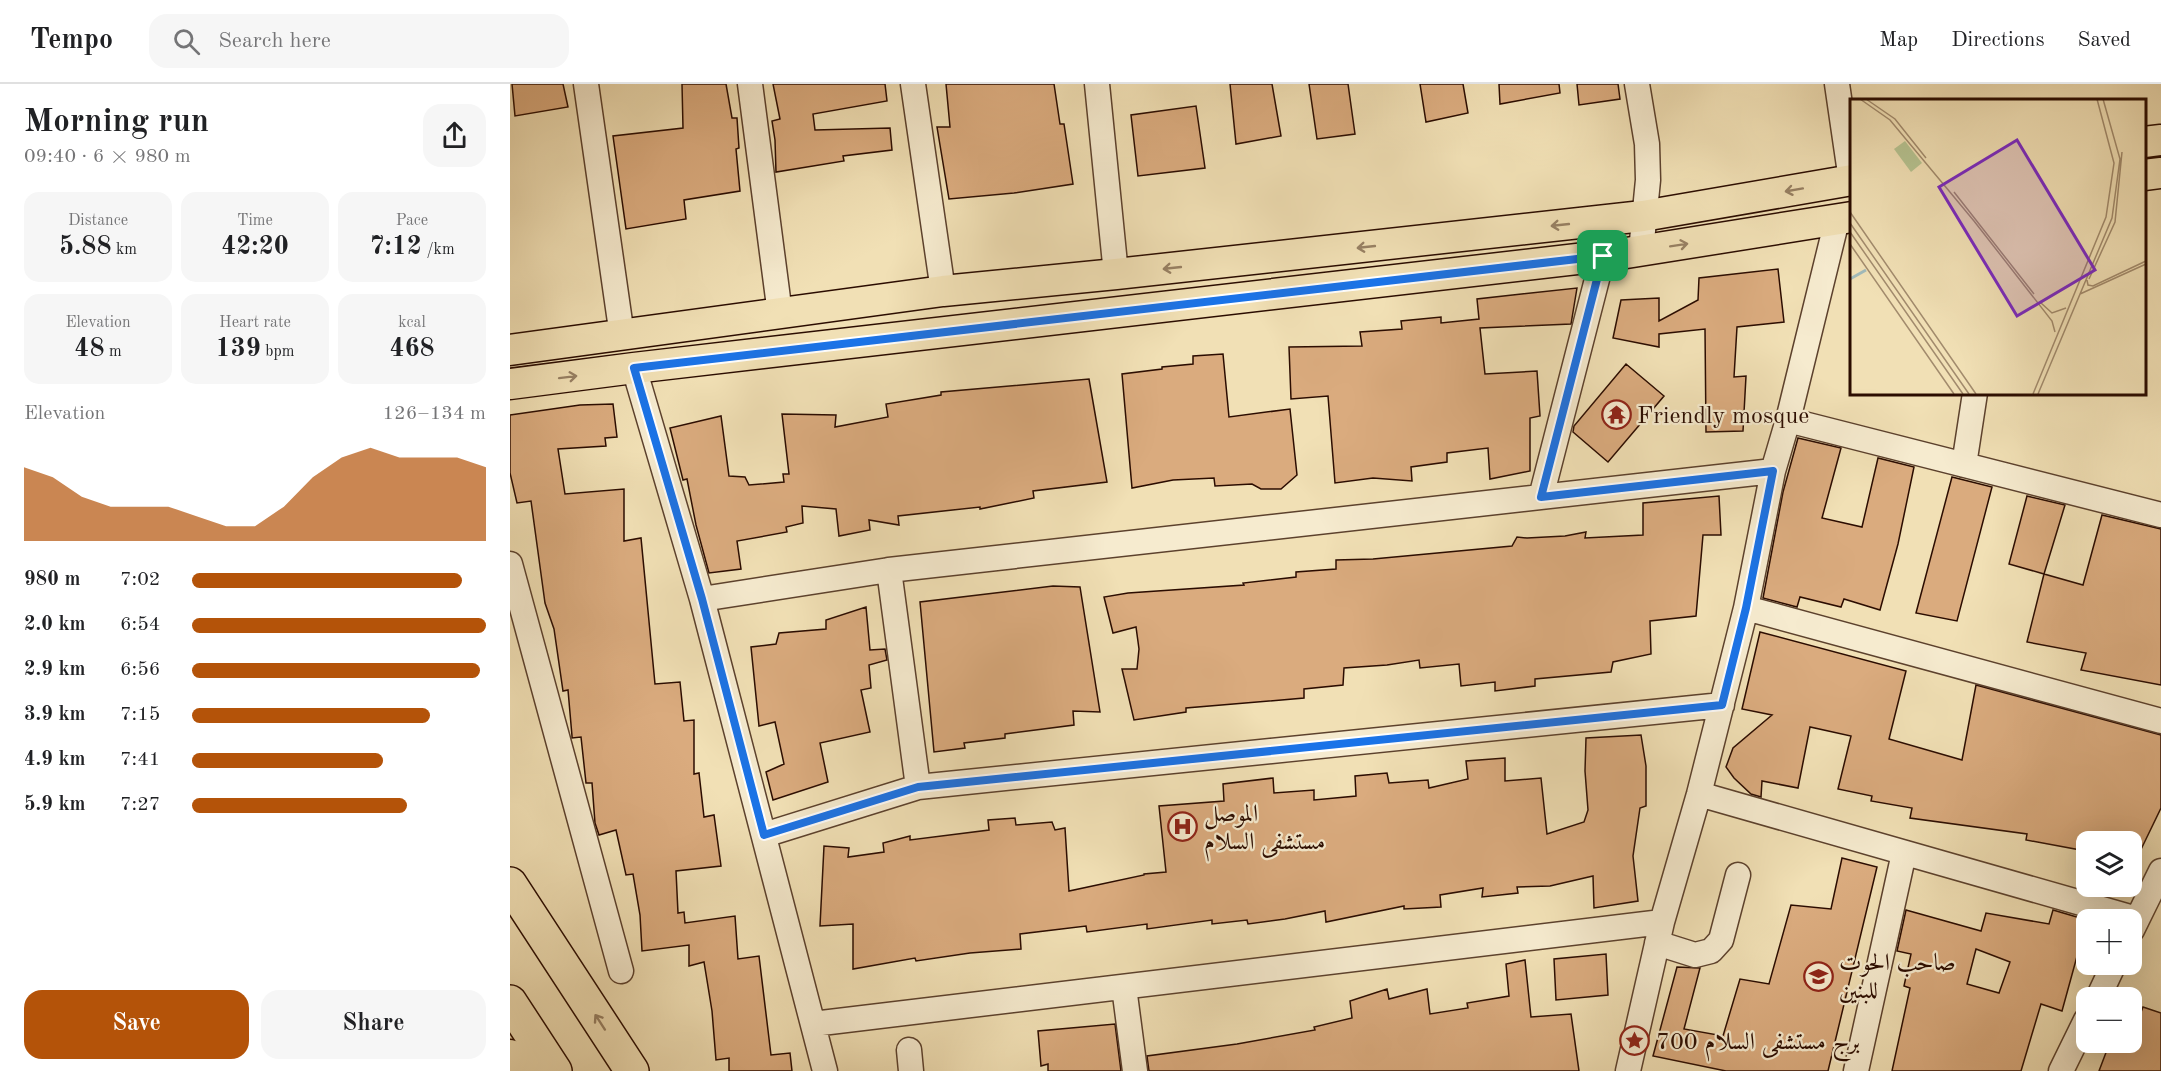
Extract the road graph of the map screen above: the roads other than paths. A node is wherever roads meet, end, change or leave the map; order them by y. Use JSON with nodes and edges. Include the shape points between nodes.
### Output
{"nodes":[{"id":1,"x":586,"y":84,"type":"edge"},
{"id":2,"x":750,"y":84,"type":"edge"},
{"id":3,"x":913,"y":84,"type":"edge"},
{"id":4,"x":1097,"y":84,"type":"edge"},
{"id":5,"x":1637,"y":84,"type":"edge"},
{"id":6,"x":1837,"y":84,"type":"edge"},
{"id":7,"x":2161,"y":140,"type":"edge"},
{"id":8,"x":2146,"y":142,"type":"edge"},
{"id":9,"x":1850,"y":167,"type":"edge"},
{"id":10,"x":2161,"y":173,"type":"edge"},
{"id":11,"x":2146,"y":175,"type":"edge"},
{"id":12,"x":1850,"y":180,"type":"edge"},
{"id":13,"x":1643,"y":216,"type":"junction"},
{"id":14,"x":1844,"y":219,"type":"edge"},
{"id":15,"x":1641,"y":251,"type":"junction"},
{"id":16,"x":1603,"y":256,"type":"junction"},
{"id":17,"x":1116,"y":274,"type":"junction"},
{"id":18,"x":943,"y":291,"type":"junction"},
{"id":19,"x":780,"y":314,"type":"junction"},
{"id":20,"x":622,"y":336,"type":"junction"},
{"id":21,"x":510,"y":350,"type":"edge"},
{"id":22,"x":634,"y":368,"type":"junction"},
{"id":23,"x":510,"y":384,"type":"edge"},
{"id":24,"x":1975,"y":394,"type":"edge"},
{"id":25,"x":1788,"y":420,"type":"junction"},
{"id":26,"x":1964,"y":465,"type":"junction"},
{"id":27,"x":1773,"y":471,"type":"junction"},
{"id":28,"x":1541,"y":497,"type":"junction"},
{"id":29,"x":2161,"y":514,"type":"edge"},
{"id":30,"x":510,"y":564,"type":"edge"},
{"id":31,"x":889,"y":570,"type":"junction"},
{"id":32,"x":702,"y":599,"type":"junction"},
{"id":33,"x":1746,"y":608,"type":"junction"},
{"id":34,"x":1722,"y":705,"type":"junction"},
{"id":35,"x":2161,"y":722,"type":"edge"},
{"id":36,"x":918,"y":787,"type":"junction"},
{"id":37,"x":1700,"y":794,"type":"junction"},
{"id":38,"x":764,"y":835,"type":"junction"},
{"id":39,"x":1904,"y":853,"type":"junction"},
{"id":40,"x":2161,"y":871,"type":"edge"},
{"id":41,"x":1738,"y":875,"type":"dead end"},
{"id":42,"x":510,"y":884,"type":"edge"},
{"id":43,"x":2083,"y":909,"type":"edge"},
{"id":44,"x":2142,"y":909,"type":"edge"},
{"id":45,"x":1660,"y":933,"type":"junction"},
{"id":46,"x":621,"y":971,"type":"dead end"},
{"id":47,"x":1124,"y":987,"type":"junction"},
{"id":48,"x":510,"y":1002,"type":"edge"},
{"id":49,"x":813,"y":1024,"type":"junction"},
{"id":50,"x":2076,"y":1040,"type":"edge"},
{"id":51,"x":510,"y":1054,"type":"edge"},
{"id":52,"x":521,"y":1071,"type":"edge"},
{"id":53,"x":555,"y":1071,"type":"edge"},
{"id":54,"x":632,"y":1071,"type":"edge"},
{"id":55,"x":825,"y":1071,"type":"edge"},
{"id":56,"x":1135,"y":1071,"type":"edge"},
{"id":57,"x":1628,"y":1071,"type":"edge"},
{"id":58,"x":1856,"y":1071,"type":"edge"},
{"id":59,"x":2061,"y":1071,"type":"edge"}],
"edges":[{"from":1,"to":20,"type":"street"},
{"from":2,"to":19,"type":"street"},
{"from":3,"to":18,"type":"street"},
{"from":4,"to":17,"type":"street"},
{"from":5,"to":13,"type":"street","via":[[1647,144]]},
{"from":6,"to":9,"type":"street"},
{"from":7,"to":8,"type":"main road"},
{"from":10,"to":11,"type":"main road"},
{"from":12,"to":13,"type":"main road","one_way":true},
{"from":13,"to":15,"type":"street"},
{"from":13,"to":17,"type":"main road","one_way":true},
{"from":15,"to":14,"type":"main road","one_way":true},
{"from":14,"to":25,"type":"street"},
{"from":15,"to":16,"type":"main road"},
{"from":16,"to":22,"type":"main road"},
{"from":16,"to":28,"type":"street"},
{"from":17,"to":18,"type":"main road"},
{"from":18,"to":19,"type":"main road"},
{"from":19,"to":20,"type":"main road"},
{"from":20,"to":21,"type":"main road"},
{"from":23,"to":22,"type":"main road","one_way":true},
{"from":22,"to":32,"type":"street"},
{"from":24,"to":26,"type":"street"},
{"from":25,"to":26,"type":"street"},
{"from":25,"to":27,"type":"street"},
{"from":26,"to":29,"type":"street"},
{"from":27,"to":28,"type":"street"},
{"from":27,"to":33,"type":"street"},
{"from":28,"to":31,"type":"street"},
{"from":30,"to":46,"type":"street"},
{"from":31,"to":32,"type":"street"},
{"from":31,"to":36,"type":"street"},
{"from":32,"to":38,"type":"street"},
{"from":33,"to":34,"type":"street"},
{"from":33,"to":35,"type":"street"},
{"from":34,"to":36,"type":"street"},
{"from":34,"to":37,"type":"street"},
{"from":36,"to":38,"type":"street"},
{"from":37,"to":39,"type":"street"},
{"from":37,"to":45,"type":"street"},
{"from":38,"to":49,"type":"street"},
{"from":39,"to":43,"type":"street"},
{"from":39,"to":58,"type":"street"},
{"from":40,"to":44,"type":"street"},
{"from":41,"to":45,"type":"street","via":[[1721,940],[1711,951],[1695,955]]},
{"from":54,"to":42,"type":"highway","one_way":true},
{"from":45,"to":47,"type":"street"},
{"from":45,"to":57,"type":"street"},
{"from":47,"to":49,"type":"street"},
{"from":47,"to":56,"type":"street"},
{"from":48,"to":53,"type":"highway"},
{"from":49,"to":55,"type":"street"},
{"from":50,"to":59,"type":"street"},
{"from":51,"to":52,"type":"main road"}]}
